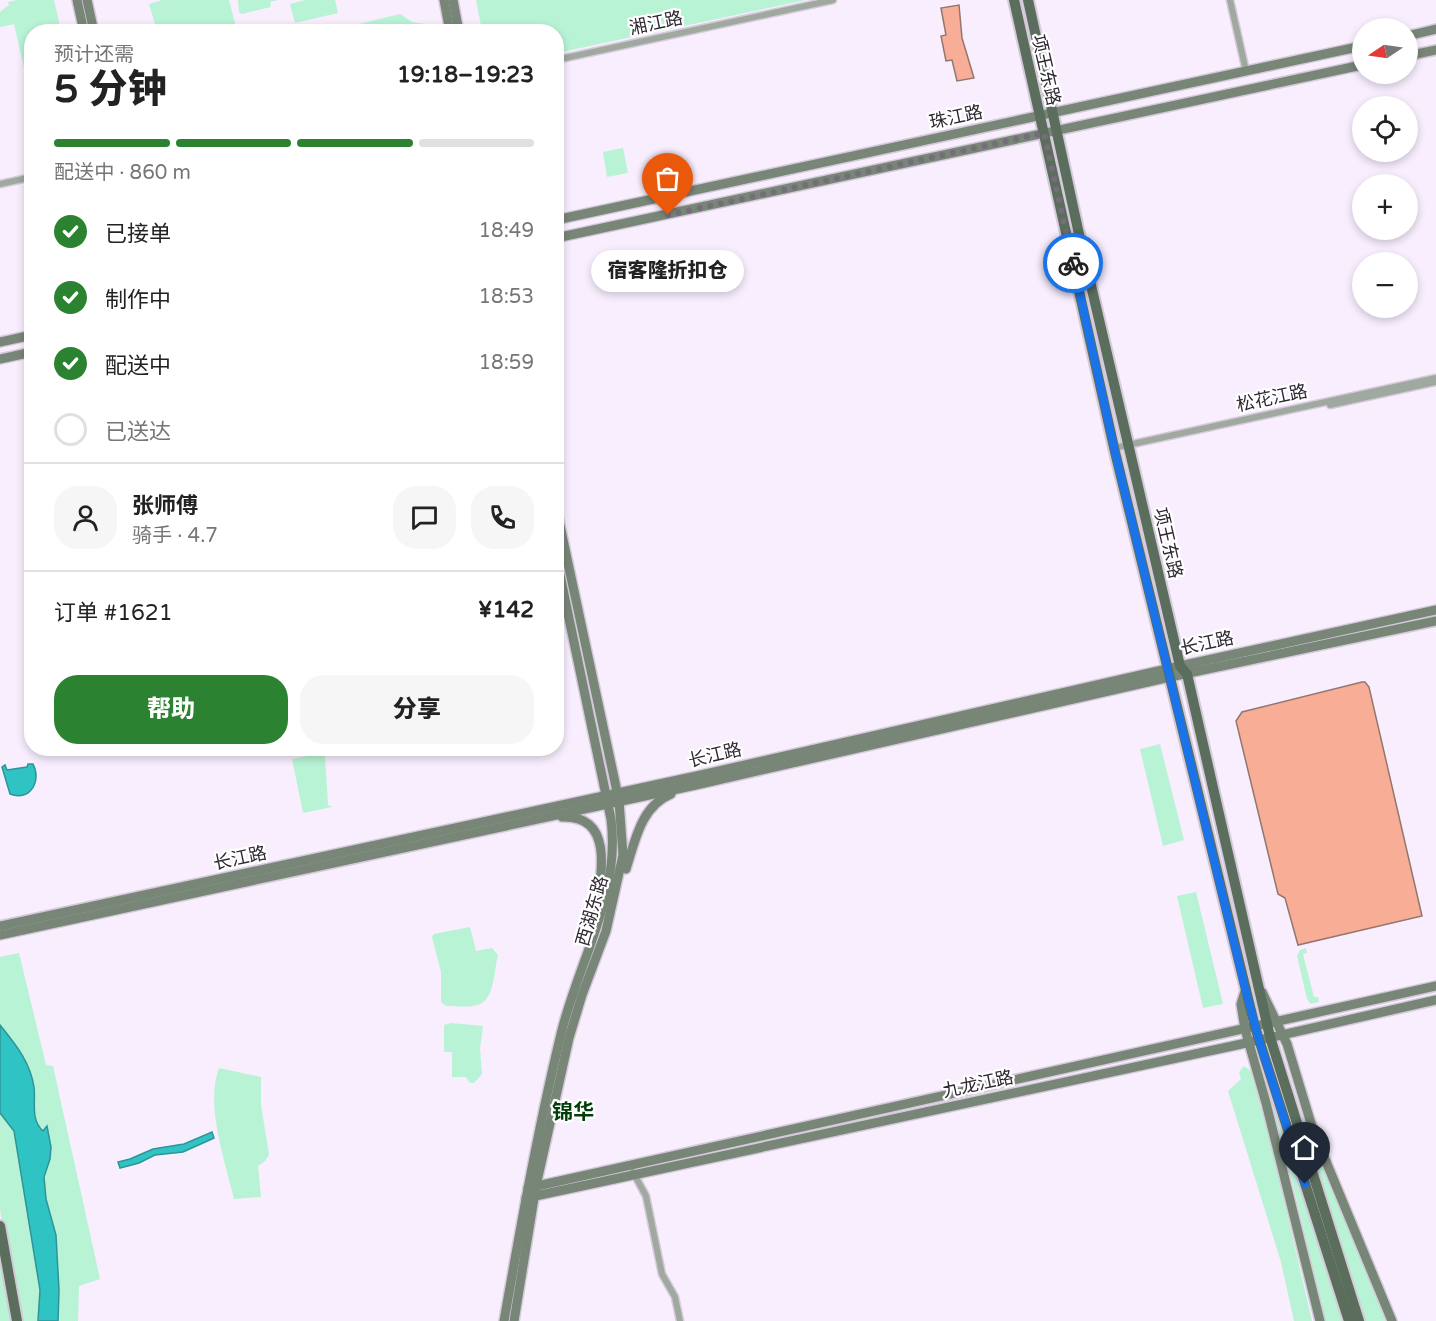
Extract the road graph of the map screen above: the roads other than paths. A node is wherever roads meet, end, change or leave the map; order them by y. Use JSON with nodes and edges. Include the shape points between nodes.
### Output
{"nodes":[{"id":1,"x":77,"y":0,"type":"edge"},
{"id":2,"x":87,"y":0,"type":"edge"},
{"id":3,"x":444,"y":0,"type":"edge"},
{"id":4,"x":453,"y":0,"type":"edge"},
{"id":5,"x":832,"y":0,"type":"edge"},
{"id":6,"x":1014,"y":0,"type":"edge"},
{"id":7,"x":1028,"y":0,"type":"edge"},
{"id":8,"x":1230,"y":0,"type":"edge"},
{"id":9,"x":82,"y":24,"type":"edge"},
{"id":10,"x":92,"y":24,"type":"edge"},
{"id":11,"x":448,"y":24,"type":"edge"},
{"id":12,"x":458,"y":24,"type":"edge"},
{"id":13,"x":1436,"y":29,"type":"edge"},
{"id":14,"x":1418,"y":33,"type":"edge"},
{"id":15,"x":1352,"y":48,"type":"edge"},
{"id":16,"x":1436,"y":50,"type":"edge"},
{"id":17,"x":1418,"y":54,"type":"edge"},
{"id":18,"x":564,"y":58,"type":"edge"},
{"id":19,"x":1352,"y":67,"type":"edge"},
{"id":20,"x":1246,"y":71,"type":"junction"},
{"id":21,"x":1053,"y":111,"type":"junction"},
{"id":22,"x":1040,"y":115,"type":"junction"},
{"id":23,"x":1058,"y":130,"type":"junction"},
{"id":24,"x":1044,"y":133,"type":"junction"},
{"id":25,"x":24,"y":179,"type":"edge"},
{"id":26,"x":0,"y":184,"type":"edge"},
{"id":27,"x":564,"y":217,"type":"edge"},
{"id":28,"x":564,"y":236,"type":"edge"},
{"id":29,"x":24,"y":337,"type":"edge"},
{"id":30,"x":0,"y":342,"type":"edge"},
{"id":31,"x":24,"y":354,"type":"edge"},
{"id":32,"x":0,"y":359,"type":"edge"},
{"id":33,"x":1436,"y":380,"type":"edge"},
{"id":34,"x":1129,"y":447,"type":"junction"},
{"id":35,"x":1115,"y":450,"type":"junction"},
{"id":36,"x":564,"y":544,"type":"edge"},
{"id":37,"x":564,"y":594,"type":"edge"},
{"id":38,"x":1436,"y":610,"type":"edge"},
{"id":39,"x":1436,"y":621,"type":"edge"},
{"id":40,"x":1184,"y":670,"type":"junction"},
{"id":41,"x":1169,"y":673,"type":"junction"},
{"id":42,"x":696,"y":785,"type":"junction"},
{"id":43,"x":618,"y":797,"type":"junction"},
{"id":44,"x":607,"y":799,"type":"junction"},
{"id":45,"x":527,"y":820,"type":"junction"},
{"id":46,"x":0,"y":926,"type":"edge"},
{"id":47,"x":606,"y":931,"type":"junction"},
{"id":48,"x":0,"y":934,"type":"edge"},
{"id":49,"x":590,"y":946,"type":"junction"},
{"id":50,"x":1436,"y":986,"type":"edge"},
{"id":51,"x":1436,"y":1000,"type":"edge"},
{"id":52,"x":1272,"y":1023,"type":"junction"},
{"id":53,"x":1250,"y":1028,"type":"junction"},
{"id":54,"x":1282,"y":1034,"type":"junction"},
{"id":55,"x":1259,"y":1040,"type":"junction"},
{"id":56,"x":1270,"y":1057,"type":"junction"},
{"id":57,"x":633,"y":1170,"type":"junction"},
{"id":58,"x":531,"y":1192,"type":"junction"},
{"id":59,"x":0,"y":1226,"type":"edge"},
{"id":60,"x":17,"y":1321,"type":"edge"},
{"id":61,"x":504,"y":1321,"type":"edge"},
{"id":62,"x":514,"y":1321,"type":"edge"},
{"id":63,"x":681,"y":1321,"type":"edge"},
{"id":64,"x":1320,"y":1321,"type":"edge"},
{"id":65,"x":1349,"y":1321,"type":"edge"},
{"id":66,"x":1359,"y":1321,"type":"edge"},
{"id":67,"x":1392,"y":1321,"type":"edge"}],
"edges":[{"from":1,"to":9,"type":"street"},
{"from":2,"to":10,"type":"street"},
{"from":3,"to":11,"type":"street"},
{"from":4,"to":12,"type":"street"},
{"from":5,"to":18,"type":"street","name":"湘江路"},
{"from":6,"to":22,"type":"main road","name":"项王东路"},
{"from":7,"to":21,"type":"main road","name":"项王东路"},
{"from":8,"to":20,"type":"street"},
{"from":13,"to":14,"type":"street"},
{"from":15,"to":20,"type":"street","name":"珠江路"},
{"from":16,"to":17,"type":"street"},
{"from":19,"to":23,"type":"street","name":"珠江路"},
{"from":20,"to":21,"type":"street","name":"珠江路"},
{"from":21,"to":22,"type":"street","name":"珠江路"},
{"from":21,"to":23,"type":"main road","name":"项王东路"},
{"from":22,"to":24,"type":"main road","name":"项王东路"},
{"from":22,"to":27,"type":"street","name":"珠江路"},
{"from":23,"to":24,"type":"street","name":"珠江路"},
{"from":23,"to":34,"type":"main road","name":"项王东路"},
{"from":24,"to":28,"type":"street","name":"珠江路"},
{"from":24,"to":35,"type":"main road","name":"项王东路"},
{"from":25,"to":26,"type":"street"},
{"from":29,"to":30,"type":"street"},
{"from":31,"to":32,"type":"street"},
{"from":33,"to":34,"type":"street","name":"松花江路"},
{"from":34,"to":35,"type":"street","name":"松花江路"},
{"from":34,"to":40,"type":"main road","name":"项王东路"},
{"from":35,"to":41,"type":"main road","name":"项王东路"},
{"from":36,"to":43,"type":"street","name":"西湖东路"},
{"from":37,"to":44,"type":"street","name":"西湖东路"},
{"from":38,"to":40,"type":"street","name":"长江路"},
{"from":39,"to":40,"type":"street","name":"长江路"},
{"from":40,"to":41,"type":"street","name":"长江路"},
{"from":40,"to":52,"type":"main road","name":"项王东路"},
{"from":41,"to":42,"type":"street","name":"长江路"},
{"from":41,"to":43,"type":"street","name":"长江路"},
{"from":41,"to":53,"type":"main road","name":"项王东路","via":[[1245,988]]},
{"from":42,"to":43,"type":"street","name":"长江路"},
{"from":42,"to":47,"type":"street","via":[[662,798],[648,812]]},
{"from":43,"to":44,"type":"street","name":"长江路"},
{"from":43,"to":47,"type":"street","name":"西湖东路","via":[[623,855]]},
{"from":44,"to":45,"type":"street","name":"长江路"},
{"from":44,"to":46,"type":"street","name":"长江路"},
{"from":44,"to":49,"type":"street","name":"西湖东路","via":[[613,861]]},
{"from":45,"to":48,"type":"street","name":"长江路"},
{"from":45,"to":49,"type":"street","via":[[574,817],[595,832],[603,860]]},
{"from":47,"to":58,"type":"street","name":"西湖东路","via":[[574,1022]]},
{"from":49,"to":58,"type":"street","name":"西湖东路","via":[[566,1012]]},
{"from":50,"to":52,"type":"street","name":"九龙江路"},
{"from":51,"to":54,"type":"street","name":"九龙江路"},
{"from":52,"to":53,"type":"street","name":"九龙江路"},
{"from":52,"to":54,"type":"street"},
{"from":52,"to":55,"type":"main road","name":"项王东路"},
{"from":53,"to":55,"type":"main road","name":"项王东路"},
{"from":53,"to":57,"type":"street","name":"九龙江路"},
{"from":54,"to":55,"type":"street","name":"九龙江路"},
{"from":54,"to":67,"type":"street","via":[[1318,1141]]},
{"from":55,"to":56,"type":"main road","name":"项王东路"},
{"from":55,"to":57,"type":"street","name":"九龙江路"},
{"from":55,"to":64,"type":"street","via":[[1266,1103]]},
{"from":56,"to":65,"type":"main road"},
{"from":56,"to":66,"type":"main road"},
{"from":57,"to":58,"type":"street","name":"九龙江路"},
{"from":57,"to":63,"type":"street","via":[[646,1196],[662,1274],[675,1297]]},
{"from":58,"to":61,"type":"street","name":"西湖东路"},
{"from":58,"to":62,"type":"street","name":"西湖东路"},
{"from":59,"to":60,"type":"main road"}]}
